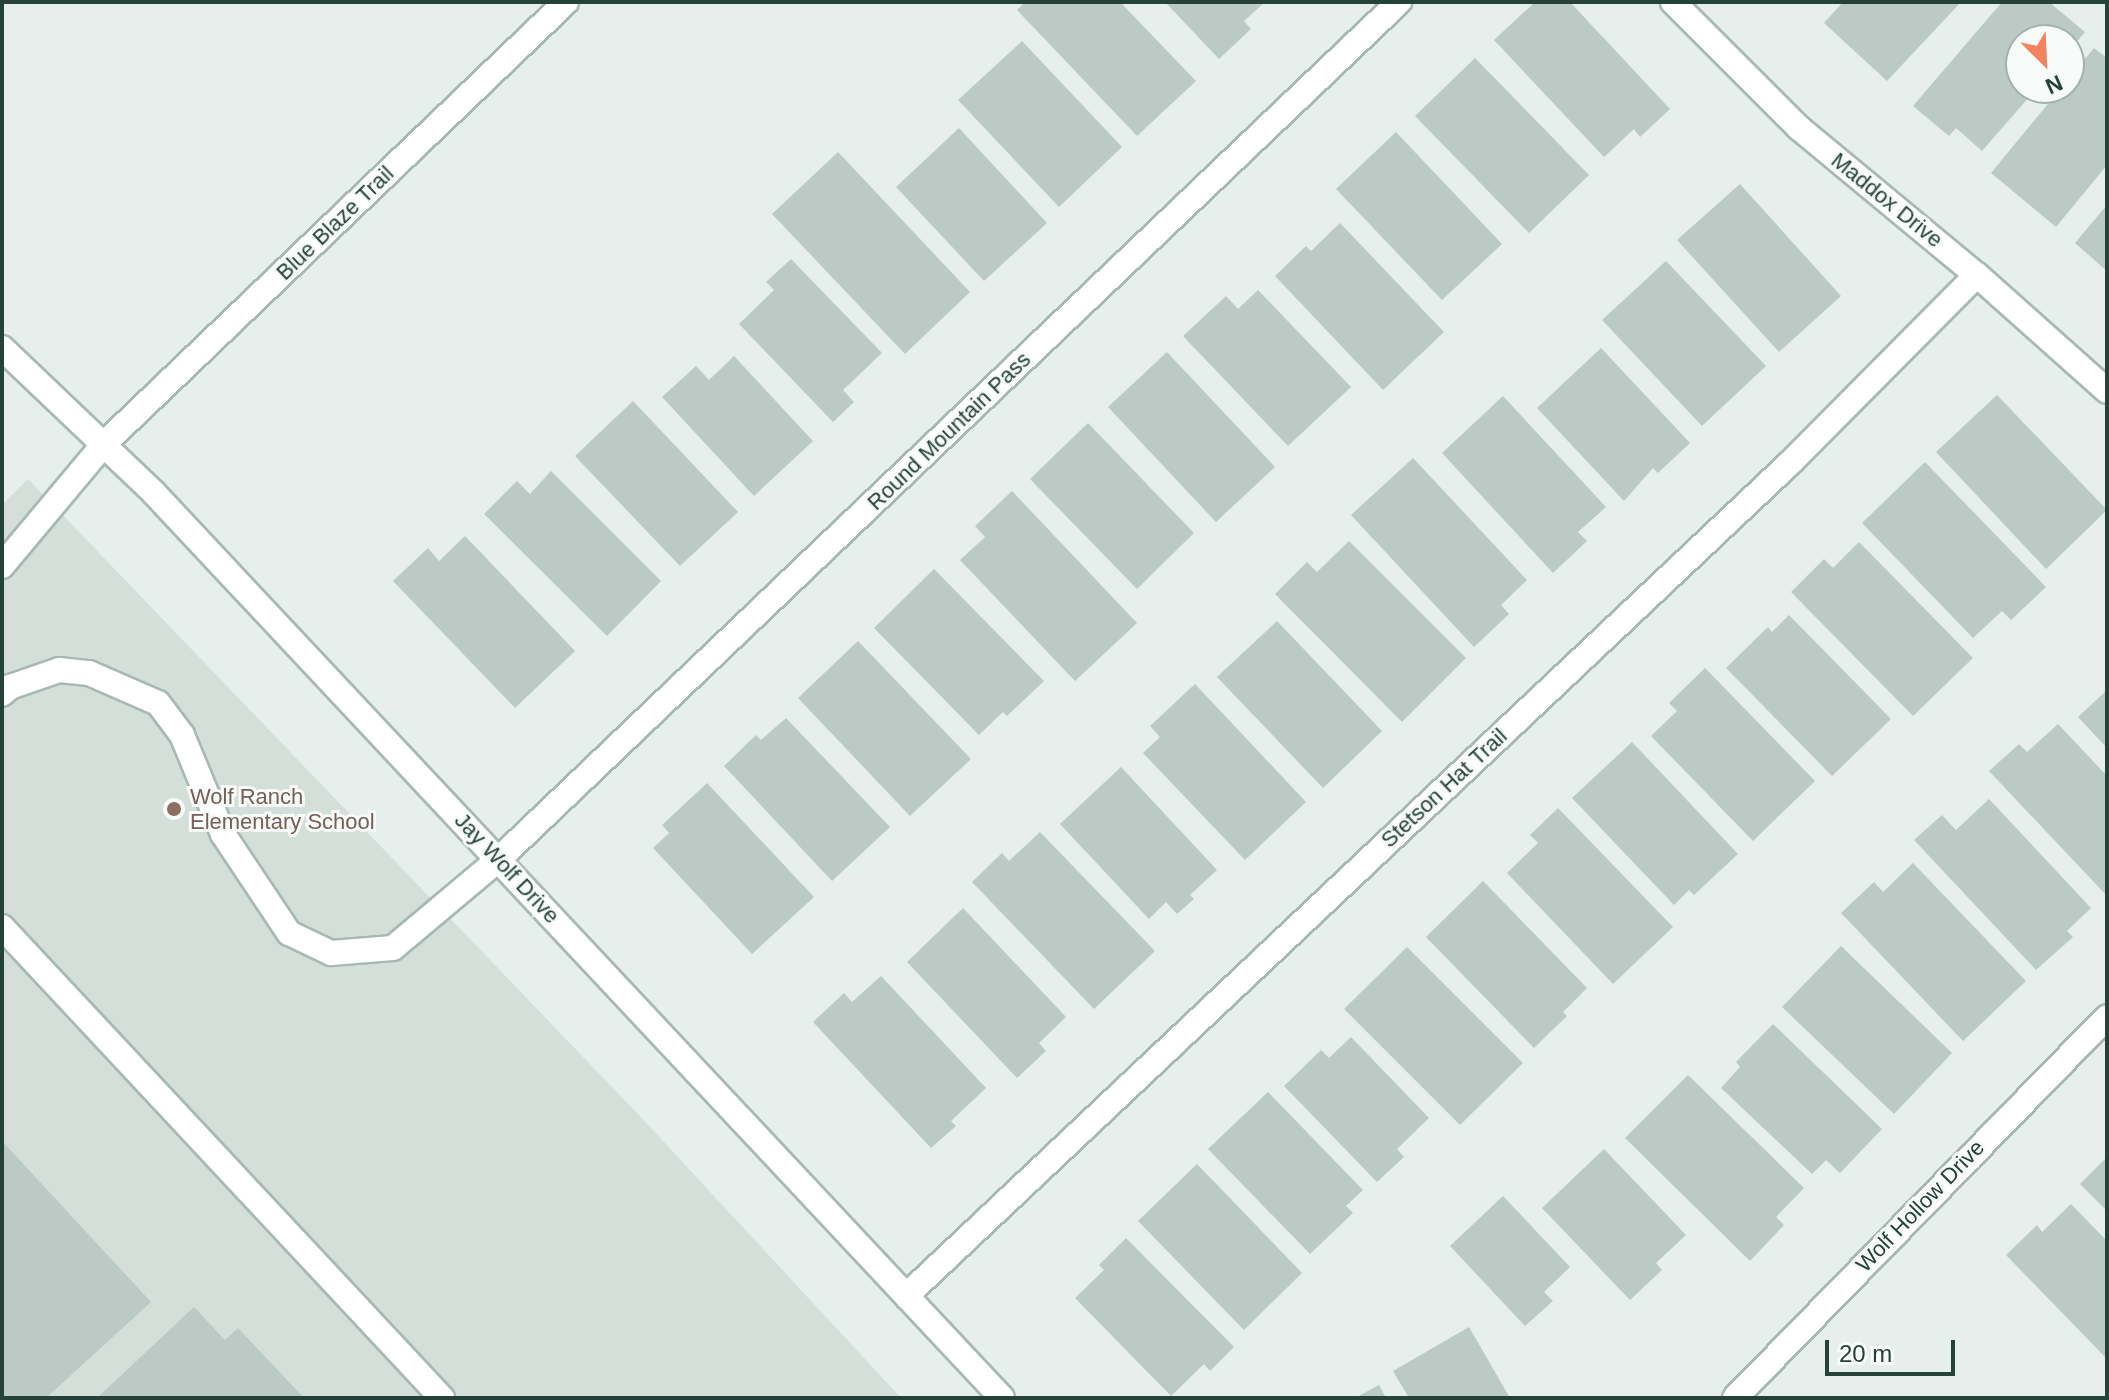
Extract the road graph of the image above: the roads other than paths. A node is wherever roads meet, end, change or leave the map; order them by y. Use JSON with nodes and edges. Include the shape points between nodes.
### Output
{"nodes":[{"id":1,"x":566,"y":2,"type":"edge"},
{"id":2,"x":1399,"y":2,"type":"edge"},
{"id":3,"x":1673,"y":2,"type":"edge"},
{"id":4,"x":1977,"y":275,"type":"junction"},
{"id":5,"x":2,"y":348,"type":"edge"},
{"id":6,"x":2107,"y":391,"type":"edge"},
{"id":7,"x":104,"y":444,"type":"junction"},
{"id":8,"x":2,"y":566,"type":"edge"},
{"id":9,"x":2,"y":694,"type":"edge"},
{"id":10,"x":499,"y":859,"type":"junction"},
{"id":11,"x":2,"y":927,"type":"edge"},
{"id":12,"x":2107,"y":1017,"type":"edge"},
{"id":13,"x":906,"y":1296,"type":"junction"},
{"id":14,"x":1740,"y":1397,"type":"edge"},
{"id":15,"x":442,"y":1398,"type":"edge"},
{"id":16,"x":1002,"y":1398,"type":"edge"}],
"edges":[{"from":1,"to":7,"type":"street","name":"Blue Blaze Trail"},
{"from":2,"to":10,"type":"street","name":"Round Mountain Pass"},
{"from":3,"to":4,"type":"street","name":"Maddox Drive","via":[[1799,128]]},
{"from":4,"to":6,"type":"street","name":"Maddox Drive"},
{"from":4,"to":13,"type":"street","name":"Stetson Hat Trail","via":[[1790,463]]},
{"from":5,"to":7,"type":"street","name":"Jay Wolf Drive"},
{"from":7,"to":8,"type":"street","name":"Blue Blaze Trail"},
{"from":7,"to":10,"type":"street","name":"Jay Wolf Drive"},
{"from":9,"to":10,"type":"street","name":"Round Mountain Pass","via":[[59,670],[89,673],[158,703],[182,735],[223,834],[289,933],[331,953],[393,948]]},
{"from":10,"to":13,"type":"street","name":"Jay Wolf Drive"},
{"from":11,"to":15,"type":"street"},
{"from":12,"to":14,"type":"street","name":"Wolf Hollow Drive"},
{"from":13,"to":16,"type":"street","name":"Jay Wolf Drive"}]}
